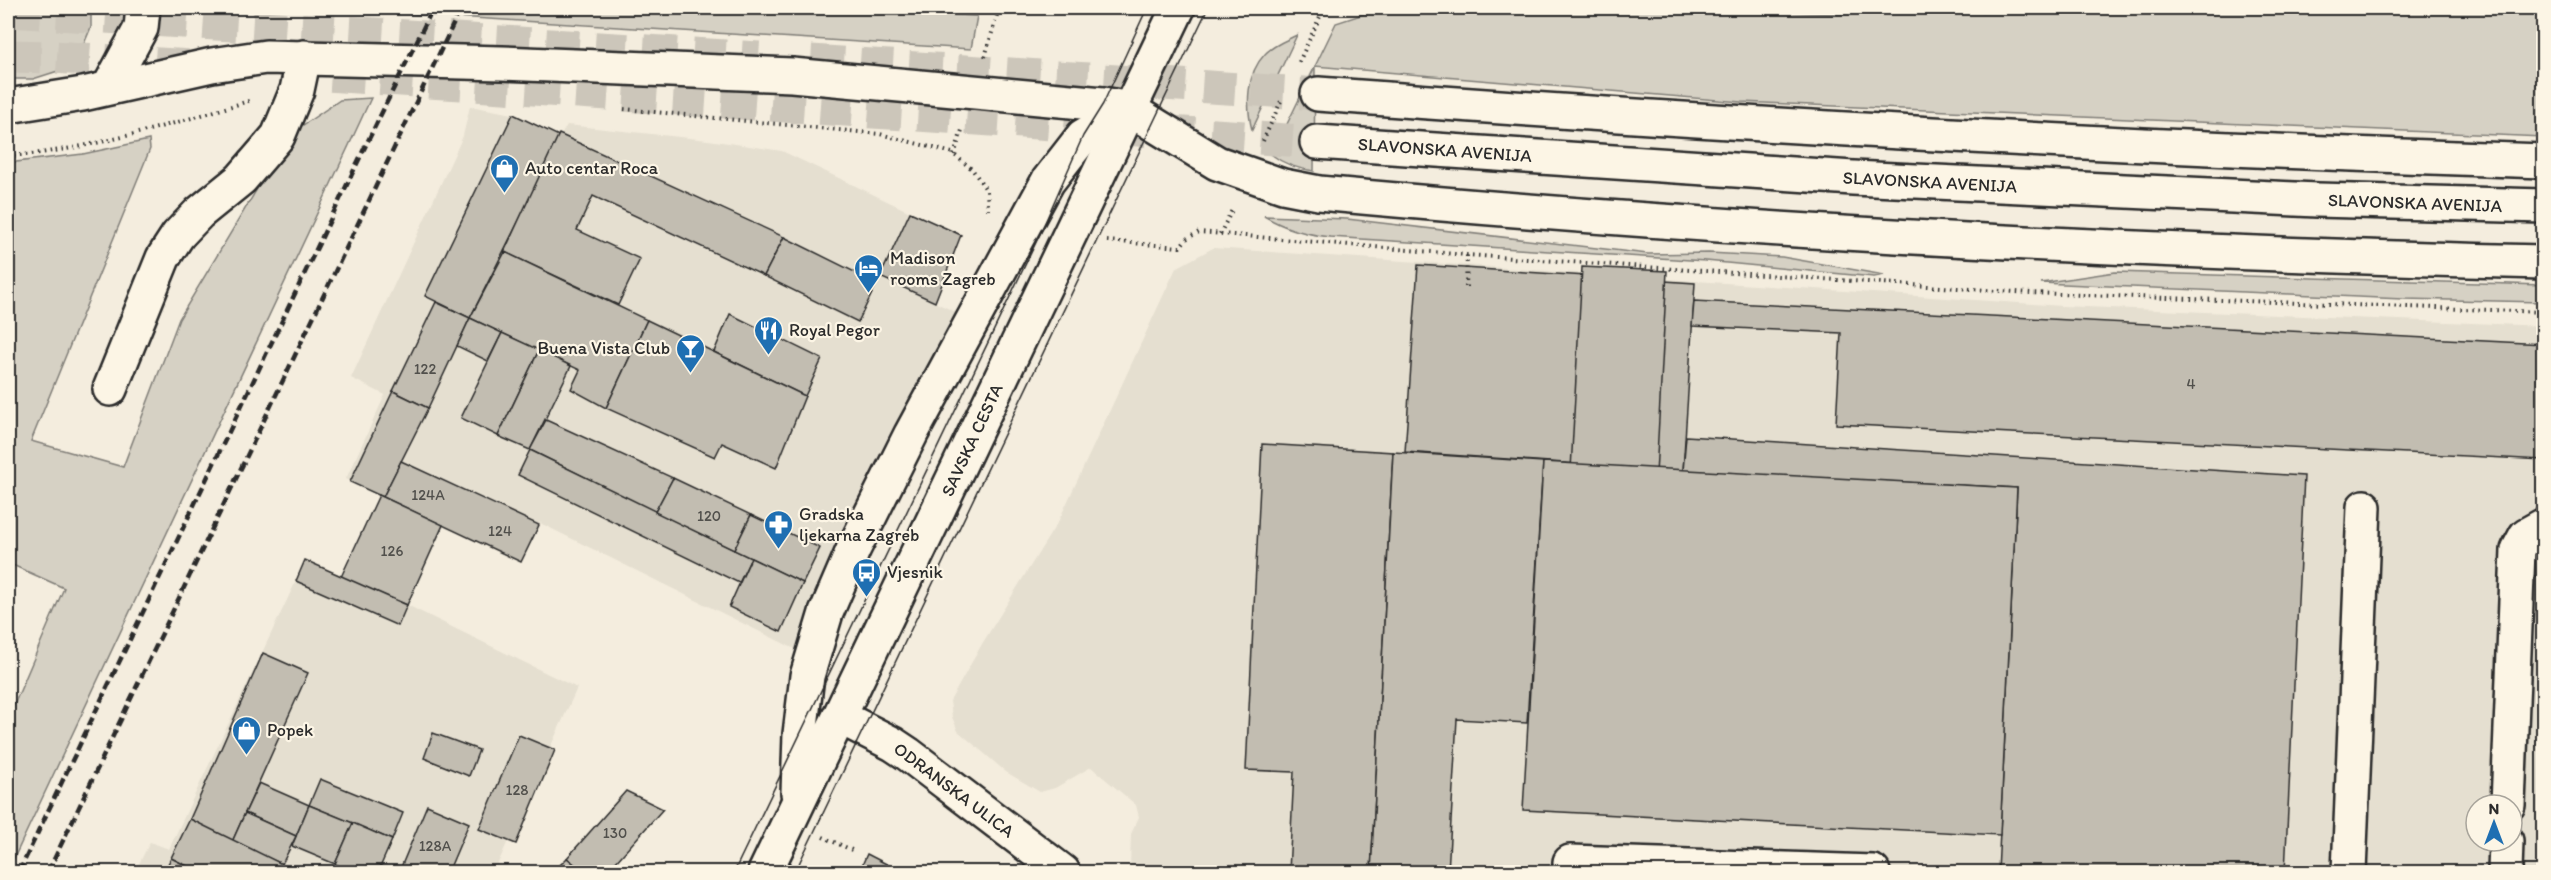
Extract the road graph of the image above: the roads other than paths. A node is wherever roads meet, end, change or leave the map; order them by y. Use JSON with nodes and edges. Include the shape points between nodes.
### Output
{"nodes":[{"id":1,"x":143,"y":8,"type":"edge"},
{"id":2,"x":1178,"y":8,"type":"edge"},
{"id":3,"x":304,"y":57,"type":"junction"},
{"id":4,"x":109,"y":87,"type":"junction"},
{"id":5,"x":1318,"y":94,"type":"tunnel mouth"},
{"id":6,"x":8,"y":106,"type":"edge"},
{"id":7,"x":1129,"y":109,"type":"junction"},
{"id":8,"x":1317,"y":142,"type":"tunnel mouth"},
{"id":9,"x":2544,"y":161,"type":"edge"},
{"id":10,"x":2544,"y":206,"type":"edge"},
{"id":11,"x":2544,"y":262,"type":"edge"},
{"id":12,"x":110,"y":389,"type":"dead end"},
{"id":13,"x":2364,"y":507,"type":"dead end"},
{"id":14,"x":2544,"y":525,"type":"edge"},
{"id":15,"x":840,"y":717,"type":"junction"},
{"id":16,"x":2508,"y":793,"type":"edge"},
{"id":17,"x":797,"y":807,"type":"junction"},
{"id":18,"x":2506,"y":853,"type":"edge"},
{"id":19,"x":1570,"y":862,"type":"dead end"},
{"id":20,"x":765,"y":873,"type":"edge"},
{"id":21,"x":1063,"y":873,"type":"edge"},
{"id":22,"x":1873,"y":873,"type":"edge"},
{"id":23,"x":2349,"y":873,"type":"edge"},
{"id":24,"x":2505,"y":873,"type":"edge"}],
"edges":[{"from":1,"to":4,"type":"main road","via":[[141,28]]},
{"from":2,"to":7,"type":"main road","name":"SAVSKA CESTA"},
{"from":3,"to":4,"type":"main road","via":[[238,60]]},
{"from":3,"to":7,"type":"main road","via":[[792,75]]},
{"from":3,"to":12,"type":"main road","via":[[297,90],[279,136],[241,179],[178,235],[163,258]]},
{"from":4,"to":6,"type":"main road"},
{"from":5,"to":9,"type":"main road","via":[[2022,140]]},
{"from":7,"to":11,"type":"main road","via":[[1217,163],[1318,194],[1725,226],[2026,243]]},
{"from":7,"to":15,"type":"main road","name":"SAVSKA CESTA"},
{"from":7,"to":17,"type":"main road","via":[[1083,136],[1048,181],[854,548],[826,614],[807,676]]},
{"from":8,"to":10,"type":"main road","name":"SLAVONSKA AVENIJA","via":[[1853,178],[2317,200]]},
{"from":13,"to":23,"type":"main road"},
{"from":14,"to":16,"type":"main road","via":[[2526,535],[2518,550]]},
{"from":15,"to":17,"type":"main road","name":"SAVSKA CESTA"},
{"from":15,"to":21,"type":"main road","name":"ODRANSKA ULICA","via":[[908,754]]},
{"from":17,"to":20,"type":"main road","name":"SAVSKA CESTA"},
{"from":18,"to":24,"type":"main road"},
{"from":19,"to":22,"type":"main road"}]}
